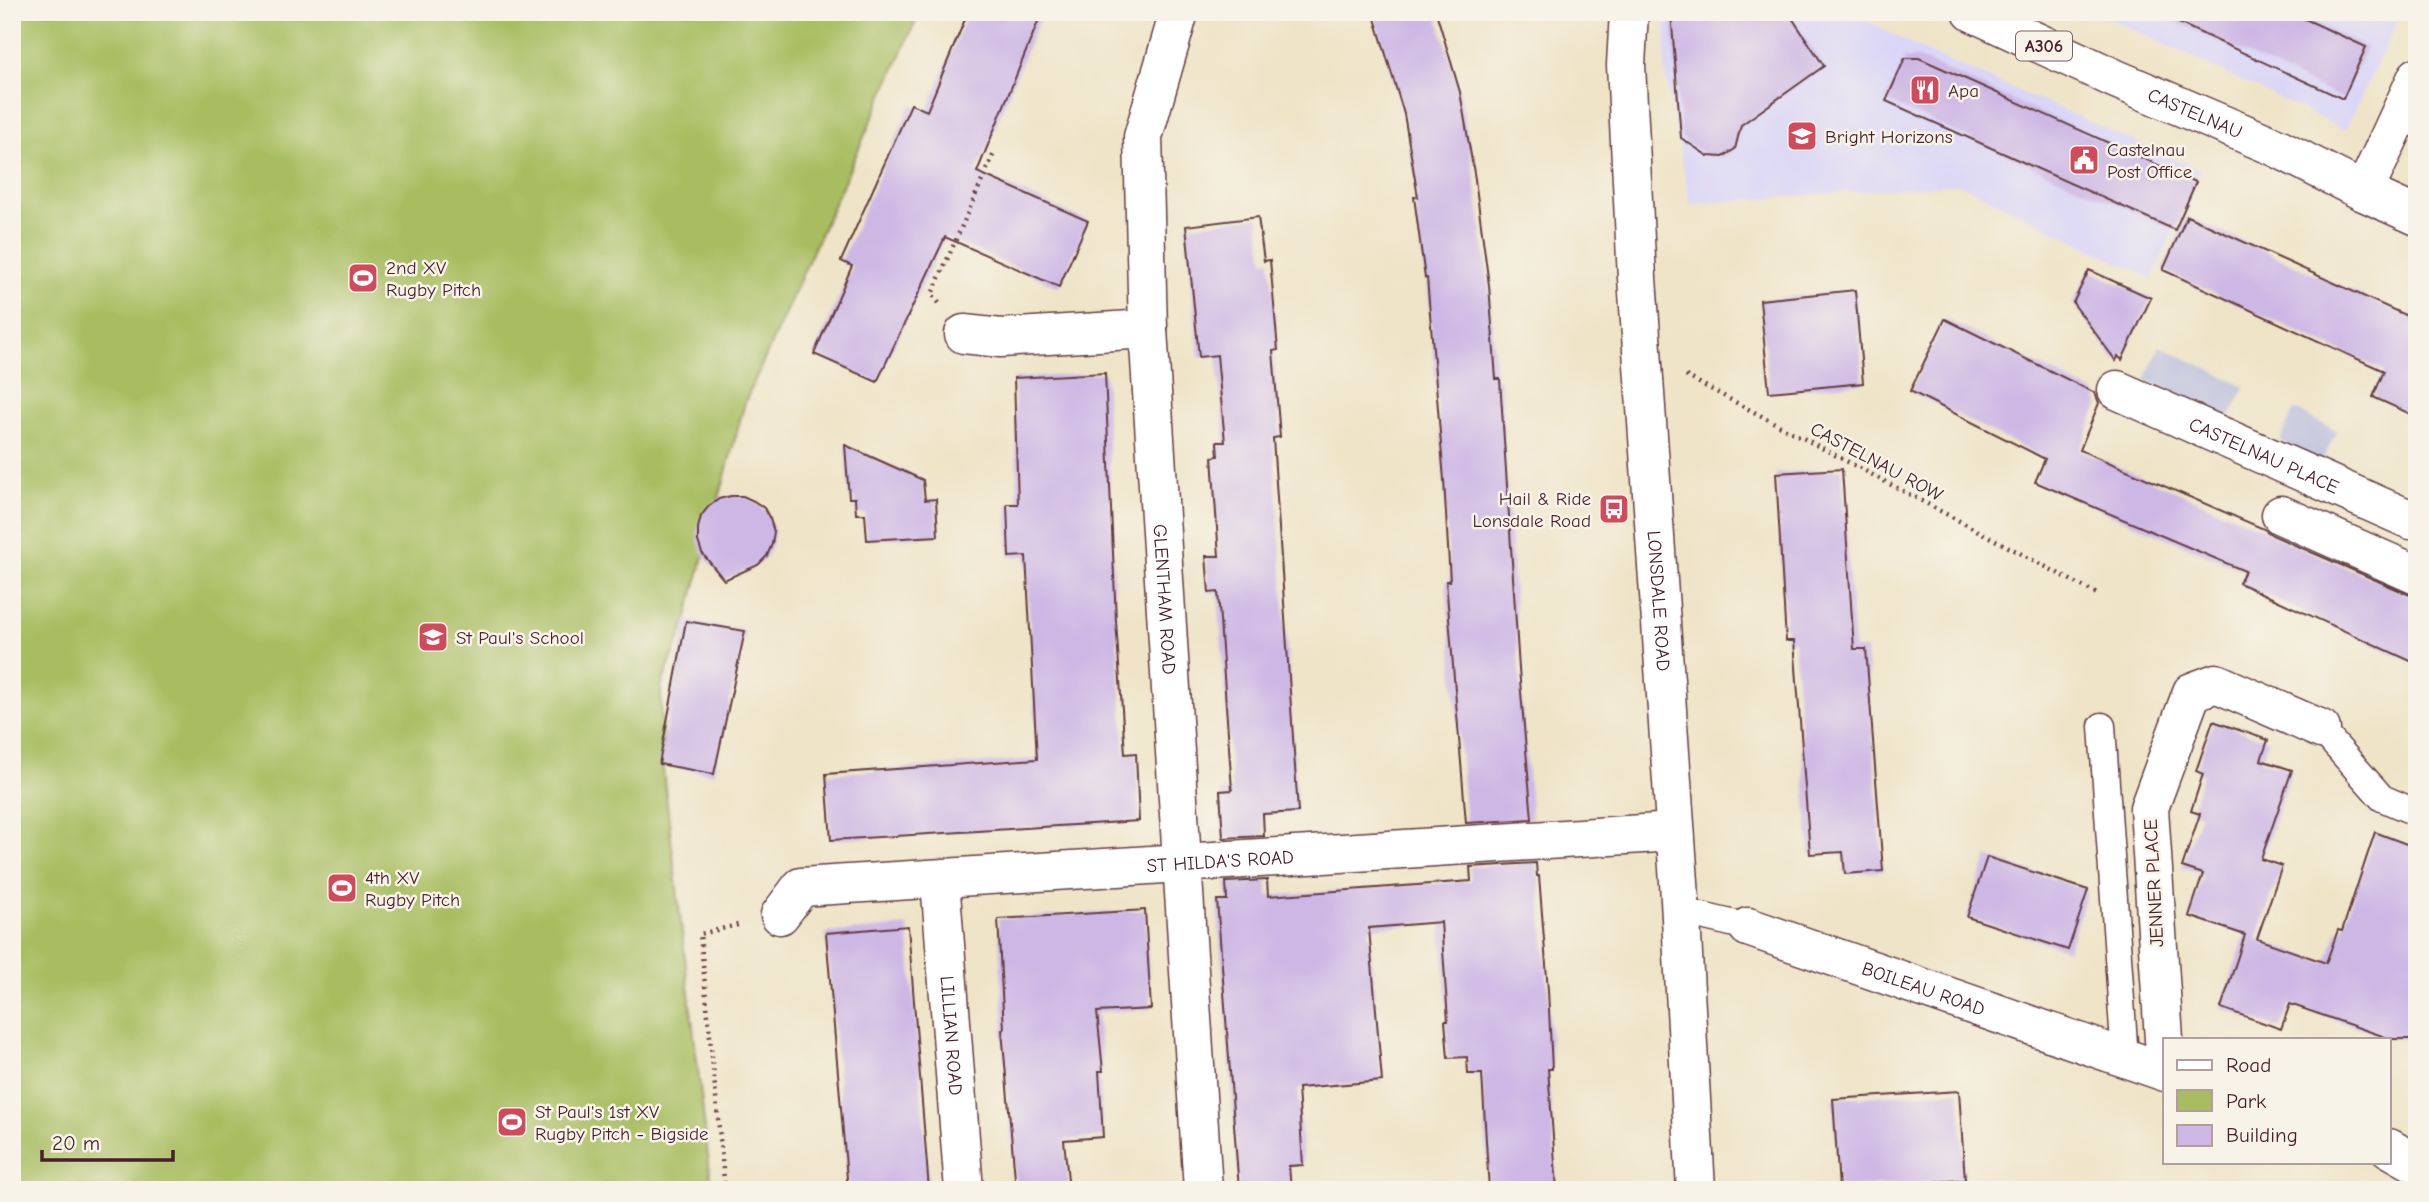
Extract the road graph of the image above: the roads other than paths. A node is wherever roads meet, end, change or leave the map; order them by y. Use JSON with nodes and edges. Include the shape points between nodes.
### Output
{"nodes":[{"id":1,"x":1179,"y":12,"type":"edge"},
{"id":2,"x":1609,"y":12,"type":"edge"},
{"id":3,"x":1629,"y":12,"type":"edge"},
{"id":4,"x":1972,"y":12,"type":"edge"},
{"id":5,"x":1626,"y":65,"type":"junction"},
{"id":6,"x":2417,"y":77,"type":"edge"},
{"id":7,"x":2364,"y":192,"type":"junction"},
{"id":8,"x":2417,"y":216,"type":"edge"},
{"id":9,"x":1148,"y":329,"type":"junction"},
{"id":10,"x":964,"y":334,"type":"road end"},
{"id":11,"x":2117,"y":390,"type":"dead end"},
{"id":12,"x":2281,"y":515,"type":"dead end"},
{"id":13,"x":2407,"y":541,"type":"edge"},
{"id":14,"x":2102,"y":726,"type":"dead end"},
{"id":15,"x":2321,"y":729,"type":"joint"},
{"id":16,"x":2417,"y":813,"type":"edge"},
{"id":17,"x":1674,"y":832,"type":"junction"},
{"id":18,"x":1182,"y":864,"type":"junction"},
{"id":19,"x":940,"y":880,"type":"junction"},
{"id":20,"x":1680,"y":911,"type":"junction"},
{"id":21,"x":780,"y":915,"type":"road end"},
{"id":22,"x":1748,"y":927,"type":"joint"},
{"id":23,"x":2164,"y":1038,"type":"edge"},
{"id":24,"x":2126,"y":1058,"type":"junction"},
{"id":25,"x":2163,"y":1071,"type":"edge"},
{"id":26,"x":2390,"y":1149,"type":"edge"},
{"id":27,"x":2417,"y":1164,"type":"edge"},
{"id":28,"x":964,"y":1190,"type":"edge"},
{"id":29,"x":1203,"y":1190,"type":"edge"},
{"id":30,"x":1696,"y":1190,"type":"edge"}],
"edges":[{"from":1,"to":9,"type":"street","name":"GLENTHAM ROAD","via":[[1143,138]]},
{"from":2,"to":5,"type":"street"},
{"from":3,"to":5,"type":"street","name":"LONSDALE ROAD"},
{"from":4,"to":7,"type":"street","name":"CASTELNAU","number":"A306","via":[[2278,148]]},
{"from":5,"to":17,"type":"street","name":"LONSDALE ROAD"},
{"from":6,"to":7,"type":"street"},
{"from":7,"to":8,"type":"street","name":"CASTELNAU","number":"A306"},
{"from":9,"to":10,"type":"street","via":[[1001,338]]},
{"from":9,"to":18,"type":"street","name":"GLENTHAM ROAD"},
{"from":11,"to":13,"type":"street","name":"CASTELNAU PLACE"},
{"from":12,"to":13,"type":"street"},
{"from":14,"to":24,"type":"lane"},
{"from":15,"to":16,"type":"lane","via":[[2382,798]]},
{"from":15,"to":23,"type":"street","name":"JENNER PLACE","via":[[2216,683],[2192,692],[2149,808]]},
{"from":17,"to":18,"type":"street","name":"ST HILDA'S ROAD"},
{"from":17,"to":20,"type":"street","name":"LONSDALE ROAD"},
{"from":18,"to":19,"type":"street","name":"ST HILDA'S ROAD"},
{"from":18,"to":29,"type":"street","name":"GLENTHAM ROAD"},
{"from":19,"to":21,"type":"street","name":"ST HILDA'S ROAD","via":[[801,887]]},
{"from":19,"to":28,"type":"street","name":"LILLIAN ROAD"},
{"from":20,"to":22,"type":"lane","name":"BOILEAU ROAD"},
{"from":20,"to":30,"type":"street","name":"LONSDALE ROAD"},
{"from":22,"to":24,"type":"street","name":"BOILEAU ROAD"},
{"from":24,"to":25,"type":"street","name":"BOILEAU ROAD"},
{"from":26,"to":27,"type":"street"}]}
